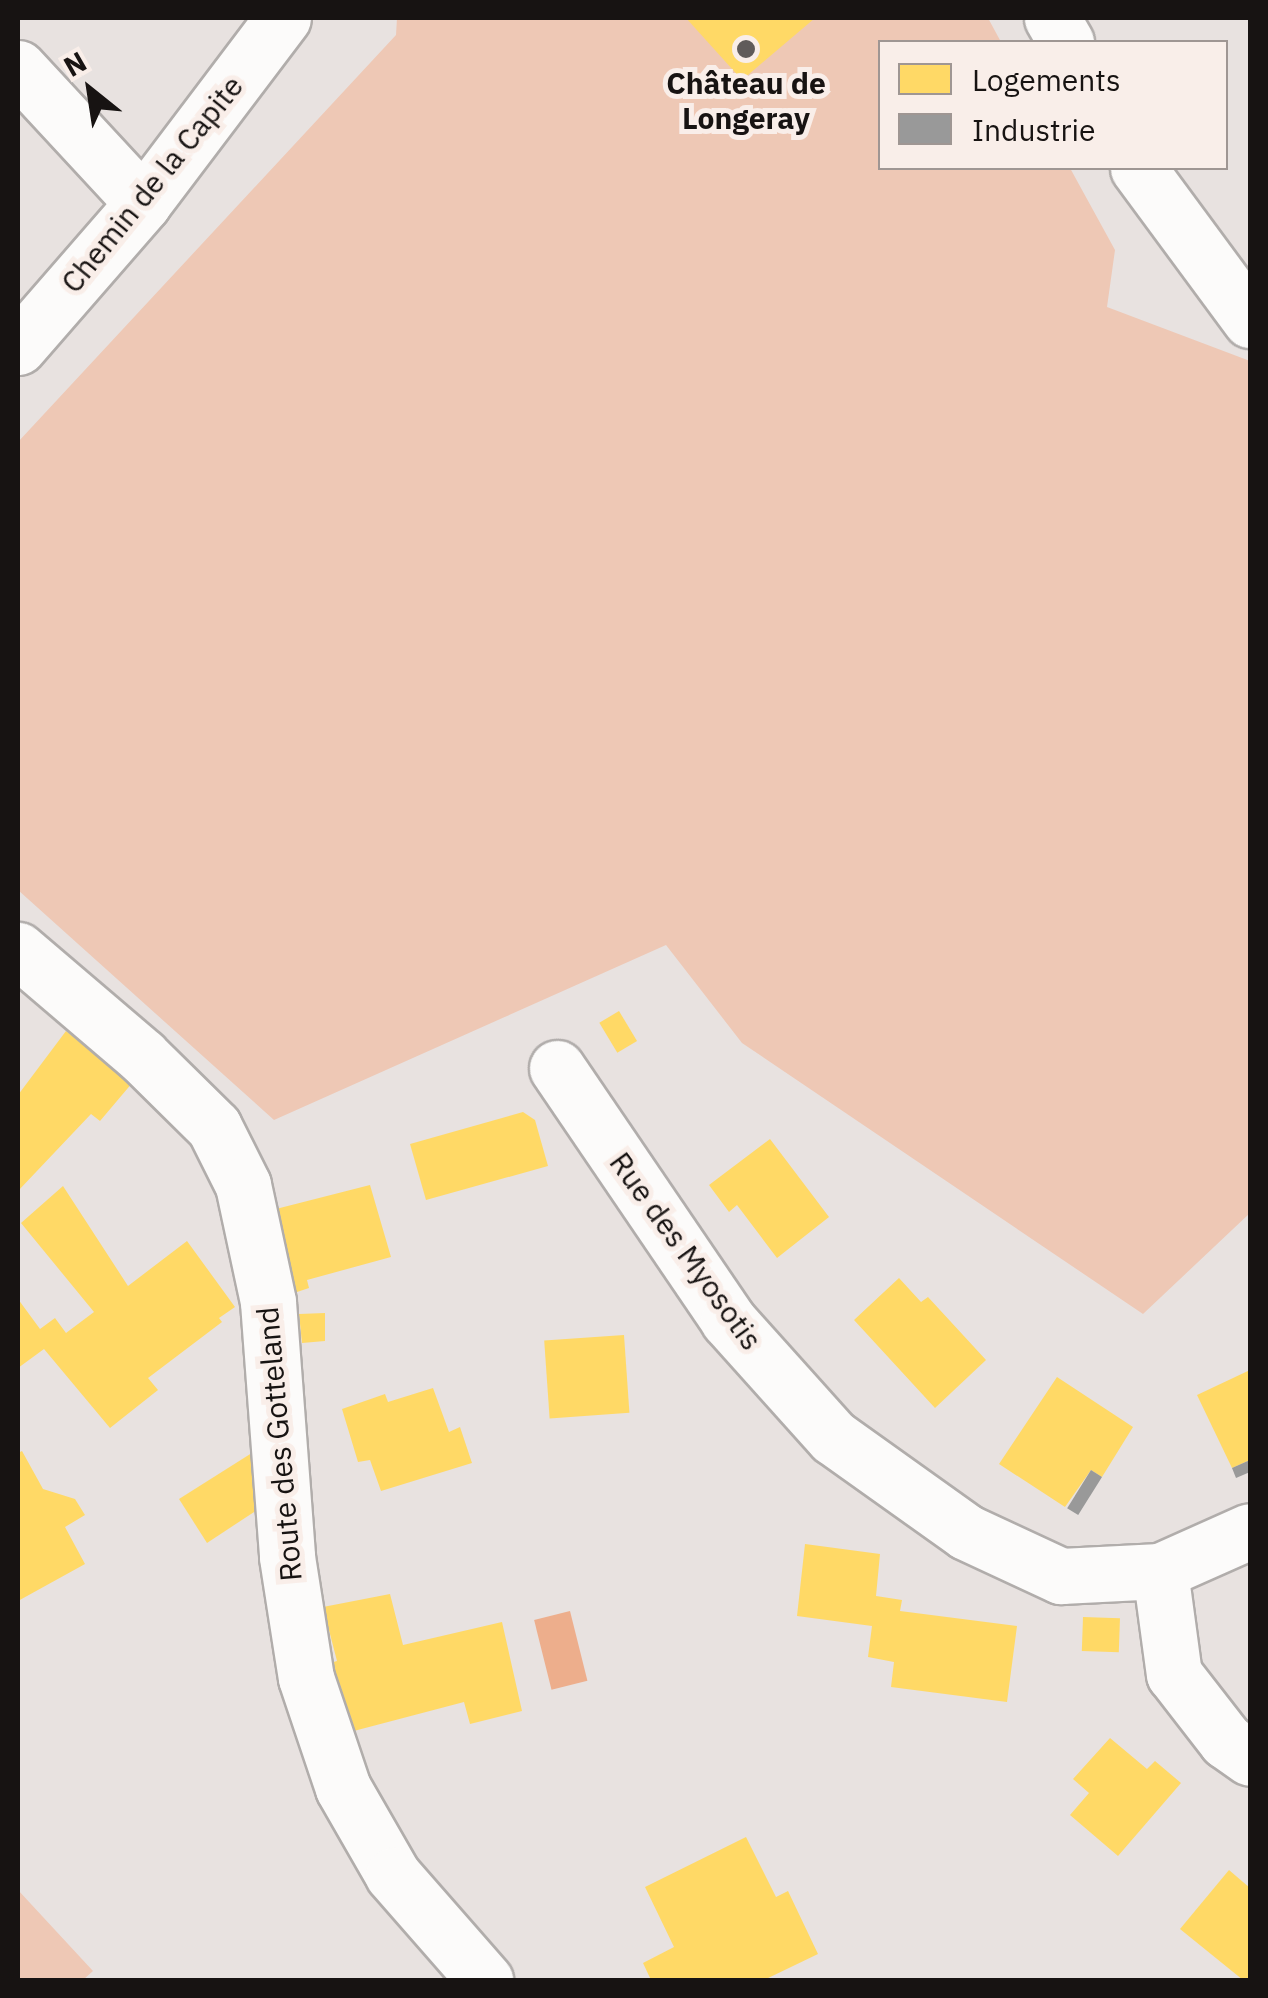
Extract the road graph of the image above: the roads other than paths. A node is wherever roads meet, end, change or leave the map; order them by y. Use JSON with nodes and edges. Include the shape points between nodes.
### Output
{"nodes":[{"id":1,"x":282,"y":18,"type":"edge"},
{"id":2,"x":1052,"y":18,"type":"edge"},
{"id":3,"x":1065,"y":40,"type":"edge"},
{"id":4,"x":18,"y":68,"type":"edge"},
{"id":5,"x":1139,"y":170,"type":"edge"},
{"id":6,"x":143,"y":203,"type":"junction"},
{"id":7,"x":1250,"y":320,"type":"edge"},
{"id":8,"x":18,"y":347,"type":"edge"},
{"id":9,"x":18,"y":950,"type":"edge"},
{"id":10,"x":557,"y":1068,"type":"dead end"},
{"id":11,"x":1250,"y":1531,"type":"edge"},
{"id":12,"x":1160,"y":1571,"type":"junction"},
{"id":13,"x":1250,"y":1758,"type":"edge"},
{"id":14,"x":485,"y":1980,"type":"edge"}],
"edges":[{"from":1,"to":6,"type":"street","name":"Chemin de la Capite"},
{"from":2,"to":3,"type":"street"},
{"from":4,"to":6,"type":"street"},
{"from":5,"to":7,"type":"street"},
{"from":6,"to":8,"type":"street","name":"Chemin de la Capite"},
{"from":9,"to":14,"type":"street","name":"Route des Gotteland","via":[[214,1127],[243,1185],[268,1302],[287,1557],[306,1678],[343,1788],[393,1874]]},
{"from":10,"to":12,"type":"street","name":"Rue des Myosotis","via":[[728,1320],[833,1437],[966,1532],[1061,1576]]},
{"from":11,"to":12,"type":"street","name":"Rue des Myosotis"},
{"from":12,"to":13,"type":"street","via":[[1174,1674],[1226,1741]]}]}
